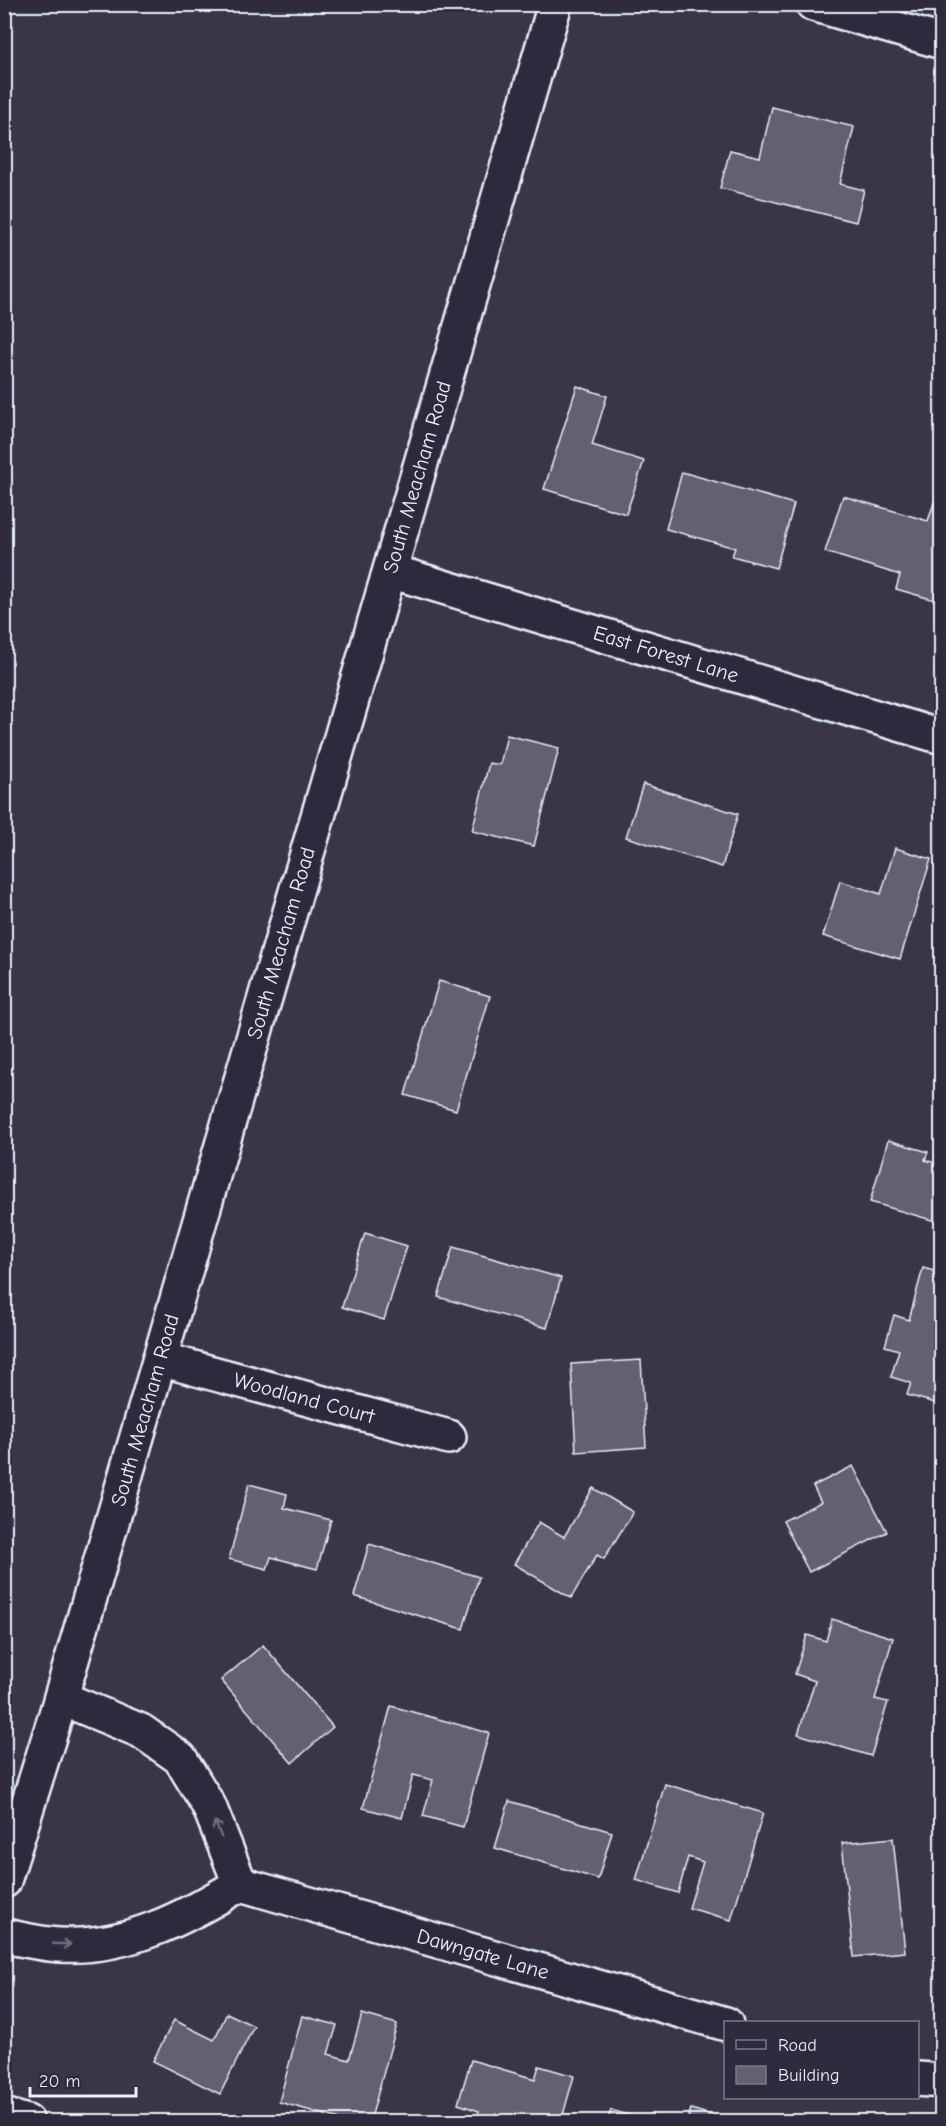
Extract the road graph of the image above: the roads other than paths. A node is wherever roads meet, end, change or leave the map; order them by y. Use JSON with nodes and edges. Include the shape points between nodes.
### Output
{"nodes":[{"id":1,"x":555,"y":4,"type":"edge"},
{"id":2,"x":813,"y":4,"type":"edge"},
{"id":3,"x":942,"y":42,"type":"edge"},
{"id":4,"x":390,"y":571,"type":"junction"},
{"id":5,"x":942,"y":737,"type":"edge"},
{"id":6,"x":160,"y":1359,"type":"junction"},
{"id":7,"x":449,"y":1437,"type":"dead end"},
{"id":8,"x":61,"y":1698,"type":"junction"},
{"id":9,"x":4,"y":1881,"type":"edge"},
{"id":10,"x":240,"y":1884,"type":"junction"},
{"id":11,"x":4,"y":1936,"type":"edge"},
{"id":12,"x":724,"y":2023,"type":"edge"},
{"id":13,"x":919,"y":2079,"type":"edge"},
{"id":14,"x":942,"y":2081,"type":"edge"},
{"id":15,"x":4,"y":2115,"type":"edge"},
{"id":16,"x":27,"y":2121,"type":"edge"}],
"edges":[{"from":1,"to":4,"type":"street","name":"South Meacham Road"},
{"from":2,"to":3,"type":"street"},
{"from":4,"to":5,"type":"street","name":"East Forest Lane"},
{"from":4,"to":6,"type":"street","name":"South Meacham Road"},
{"from":6,"to":7,"type":"street","name":"Woodland Court"},
{"from":6,"to":8,"type":"street","name":"South Meacham Road"},
{"from":8,"to":9,"type":"street","name":"South Meacham Road"},
{"from":10,"to":8,"type":"street","one_way":true,"via":[[209,1806],[180,1758],[141,1731]]},
{"from":11,"to":10,"type":"street","one_way":true,"via":[[59,1945],[118,1941],[190,1913]]},
{"from":10,"to":12,"type":"street","name":"Dawngate Lane"},
{"from":13,"to":14,"type":"street"},
{"from":15,"to":16,"type":"street"}]}
